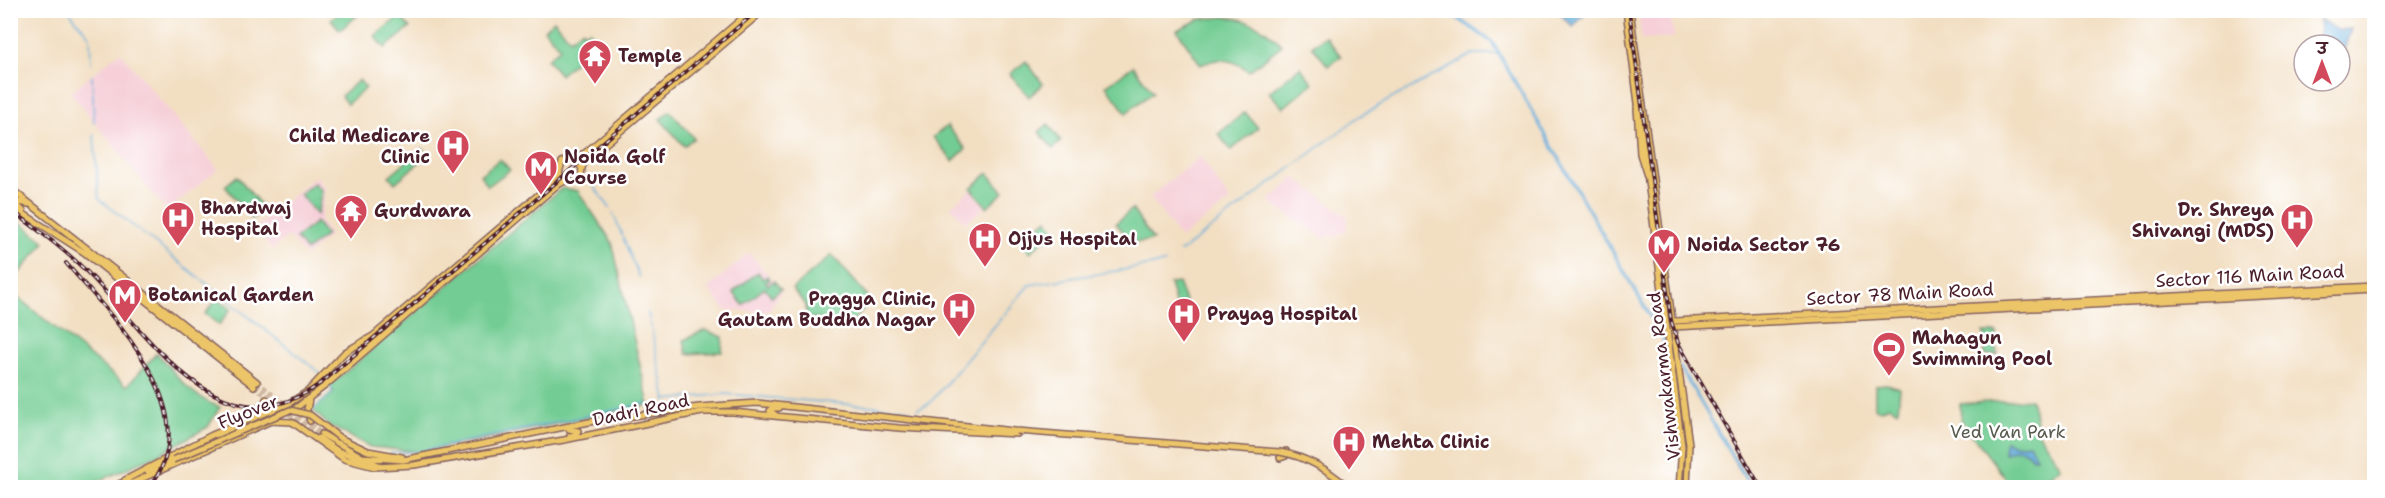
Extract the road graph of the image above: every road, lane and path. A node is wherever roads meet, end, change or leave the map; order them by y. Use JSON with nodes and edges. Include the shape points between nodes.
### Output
{"nodes":[{"id":1,"x":752,"y":10,"type":"edge"},
{"id":2,"x":764,"y":10,"type":"edge"},
{"id":3,"x":1626,"y":10,"type":"edge"},
{"id":4,"x":1630,"y":10,"type":"edge"},
{"id":5,"x":1637,"y":89,"type":"junction"},
{"id":6,"x":644,"y":102,"type":"junction"},
{"id":7,"x":650,"y":108,"type":"junction"},
{"id":8,"x":1647,"y":147,"type":"junction"},
{"id":9,"x":574,"y":159,"type":"junction"},
{"id":10,"x":582,"y":168,"type":"junction"},
{"id":11,"x":559,"y":173,"type":"junction"},
{"id":12,"x":565,"y":181,"type":"junction"},
{"id":13,"x":1650,"y":183,"type":"junction"},
{"id":14,"x":10,"y":189,"type":"edge"},
{"id":15,"x":10,"y":201,"type":"edge"},
{"id":16,"x":10,"y":206,"type":"edge"},
{"id":17,"x":44,"y":213,"type":"junction"},
{"id":18,"x":36,"y":222,"type":"junction"},
{"id":19,"x":2374,"y":288,"type":"edge"},
{"id":20,"x":2128,"y":299,"type":"joint"},
{"id":21,"x":1674,"y":324,"type":"junction"},
{"id":22,"x":373,"y":336,"type":"junction"},
{"id":23,"x":192,"y":340,"type":"dead end"},
{"id":24,"x":1673,"y":340,"type":"junction"},
{"id":25,"x":200,"y":343,"type":"junction"},
{"id":26,"x":360,"y":354,"type":"junction"},
{"id":27,"x":328,"y":369,"type":"junction"},
{"id":28,"x":339,"y":372,"type":"junction"},
{"id":29,"x":266,"y":399,"type":"dead end"},
{"id":30,"x":309,"y":399,"type":"junction"},
{"id":31,"x":745,"y":405,"type":"junction"},
{"id":32,"x":803,"y":410,"type":"junction"},
{"id":33,"x":744,"y":413,"type":"junction"},
{"id":34,"x":1678,"y":413,"type":"junction"},
{"id":35,"x":1685,"y":413,"type":"junction"},
{"id":36,"x":261,"y":415,"type":"junction"},
{"id":37,"x":634,"y":416,"type":"junction"},
{"id":38,"x":788,"y":418,"type":"junction"},
{"id":39,"x":246,"y":421,"type":"junction"},
{"id":40,"x":310,"y":421,"type":"dead end"},
{"id":41,"x":270,"y":422,"type":"junction"},
{"id":42,"x":947,"y":423,"type":"junction"},
{"id":43,"x":1687,"y":423,"type":"junction"},
{"id":44,"x":639,"y":424,"type":"junction"},
{"id":45,"x":1679,"y":424,"type":"junction"},
{"id":46,"x":947,"y":430,"type":"junction"},
{"id":47,"x":1007,"y":432,"type":"junction"},
{"id":48,"x":544,"y":433,"type":"junction"},
{"id":49,"x":237,"y":437,"type":"junction"},
{"id":50,"x":202,"y":441,"type":"junction"},
{"id":51,"x":540,"y":444,"type":"junction"},
{"id":52,"x":470,"y":446,"type":"junction"},
{"id":53,"x":1253,"y":448,"type":"dead end"},
{"id":54,"x":1286,"y":451,"type":"dead end"},
{"id":55,"x":196,"y":456,"type":"junction"},
{"id":56,"x":1252,"y":456,"type":"dead end"},
{"id":57,"x":458,"y":457,"type":"junction"},
{"id":58,"x":413,"y":458,"type":"junction"},
{"id":59,"x":1280,"y":458,"type":"dead end"},
{"id":60,"x":390,"y":466,"type":"junction"},
{"id":61,"x":125,"y":480,"type":"junction"},
{"id":62,"x":110,"y":488,"type":"edge"},
{"id":63,"x":121,"y":488,"type":"edge"},
{"id":64,"x":1347,"y":488,"type":"edge"},
{"id":65,"x":1678,"y":488,"type":"edge"},
{"id":66,"x":1687,"y":488,"type":"edge"}],
"edges":[{"from":1,"to":6,"type":"main road"},
{"from":2,"to":7,"type":"main road"},
{"from":3,"to":5,"type":"main road","name":"Vishwakarma Road"},
{"from":4,"to":8,"type":"main road","name":"Vishwakarma Road"},
{"from":5,"to":8,"type":"main road","name":"Vishwakarma Road"},
{"from":5,"to":13,"type":"main road","via":[[1640,154]]},
{"from":6,"to":7,"type":"main road","via":[[643,109]]},
{"from":6,"to":9,"type":"main road"},
{"from":7,"to":10,"type":"main road","via":[[585,161]]},
{"from":8,"to":13,"type":"main road","name":"Vishwakarma Road"},
{"from":8,"to":21,"type":"main road","name":"Vishwakarma Road"},
{"from":9,"to":10,"type":"main road"},
{"from":9,"to":11,"type":"main road","via":[[562,162]]},
{"from":10,"to":12,"type":"main road","via":[[579,179]]},
{"from":11,"to":12,"type":"main road"},
{"from":11,"to":22,"type":"main road"},
{"from":12,"to":26,"type":"main road"},
{"from":13,"to":24,"type":"main road","name":"Vishwakarma Road"},
{"from":14,"to":15,"type":"main road","via":[[16,197]]},
{"from":14,"to":17,"type":"main road"},
{"from":16,"to":18,"type":"main road"},
{"from":17,"to":18,"type":"main road","via":[[20,202],[19,208]]},
{"from":17,"to":25,"type":"main road","via":[[256,384]]},
{"from":18,"to":25,"type":"main road","via":[[85,253]]},
{"from":19,"to":20,"type":"main road","name":"Sector 116 Main Road"},
{"from":20,"to":21,"type":"main road","name":"Sector 78 Main Road"},
{"from":21,"to":24,"type":"main road","name":"Vishwakarma Road"},
{"from":22,"to":26,"type":"main road","via":[[349,355],[352,358]]},
{"from":22,"to":27,"type":"main road","via":[[345,352]]},
{"from":23,"to":25,"type":"main road"},
{"from":24,"to":34,"type":"main road","name":"Vishwakarma Road"},
{"from":24,"to":35,"type":"main road","name":"Vishwakarma Road"},
{"from":26,"to":28,"type":"main road"},
{"from":27,"to":28,"type":"main road","via":[[341,363]]},
{"from":27,"to":36,"type":"main road","via":[[308,391]]},
{"from":28,"to":30,"type":"main road"},
{"from":29,"to":36,"type":"main road"},
{"from":30,"to":40,"type":"main road"},
{"from":30,"to":41,"type":"main road"},
{"from":31,"to":32,"type":"main road","name":"Dadri Road","via":[[764,403]]},
{"from":31,"to":33,"type":"main road","via":[[763,406],[766,410],[761,414]]},
{"from":31,"to":37,"type":"main road","name":"Dadri Road"},
{"from":32,"to":38,"type":"main road","via":[[770,410],[772,415]]},
{"from":32,"to":42,"type":"main road","name":"Dadri Road"},
{"from":33,"to":38,"type":"main road","name":"Dadri Road"},
{"from":33,"to":44,"type":"main road","name":"Dadri Road","via":[[690,413]]},
{"from":34,"to":35,"type":"main road","via":[[1682,417]]},
{"from":34,"to":45,"type":"main road","name":"Vishwakarma Road"},
{"from":35,"to":43,"type":"main road","name":"Vishwakarma Road"},
{"from":36,"to":39,"type":"main road"},
{"from":37,"to":44,"type":"main road","via":[[581,429],[590,433]]},
{"from":37,"to":48,"type":"main road","name":"Dadri Road"},
{"from":38,"to":46,"type":"main road","name":"Dadri Road"},
{"from":39,"to":49,"type":"main road","via":[[217,439],[221,442]]},
{"from":39,"to":50,"type":"main road"},
{"from":41,"to":49,"type":"main road"},
{"from":41,"to":60,"type":"main road","via":[[292,422],[328,450],[354,462],[370,467]]},
{"from":42,"to":46,"type":"main road"},
{"from":42,"to":47,"type":"main road","name":"Dadri Road"},
{"from":43,"to":45,"type":"main road","via":[[1683,420]]},
{"from":43,"to":66,"type":"main road","name":"Vishwakarma Road"},
{"from":44,"to":51,"type":"main road","name":"Dadri Road"},
{"from":45,"to":65,"type":"main road","name":"Vishwakarma Road","via":[[1682,455]]},
{"from":46,"to":47,"type":"main road","name":"Dadri Road"},
{"from":47,"to":64,"type":"main road","bridge":true,"via":[[1294,454],[1325,468]]},
{"from":48,"to":51,"type":"main road","via":[[573,428],[578,431]]},
{"from":48,"to":52,"type":"main road","name":"Dadri Road"},
{"from":49,"to":55,"type":"main road"},
{"from":50,"to":55,"type":"main road","via":[[208,447]]},
{"from":50,"to":61,"type":"main road"},
{"from":51,"to":57,"type":"main road","name":"Dadri Road"},
{"from":52,"to":57,"type":"main road","via":[[455,452]]},
{"from":52,"to":58,"type":"main road","name":"Dadri Road"},
{"from":53,"to":56,"type":"main road"},
{"from":54,"to":59,"type":"main road","via":[[1287,456]]},
{"from":55,"to":63,"type":"main road"},
{"from":57,"to":60,"type":"main road","name":"Dadri Road"},
{"from":58,"to":60,"type":"main road","via":[[362,457],[320,436],[338,451]]},
{"from":58,"to":61,"type":"main road","name":"Flyover","bridge":true,"via":[[359,448],[304,412],[290,410]]},
{"from":61,"to":62,"type":"main road"}]}
